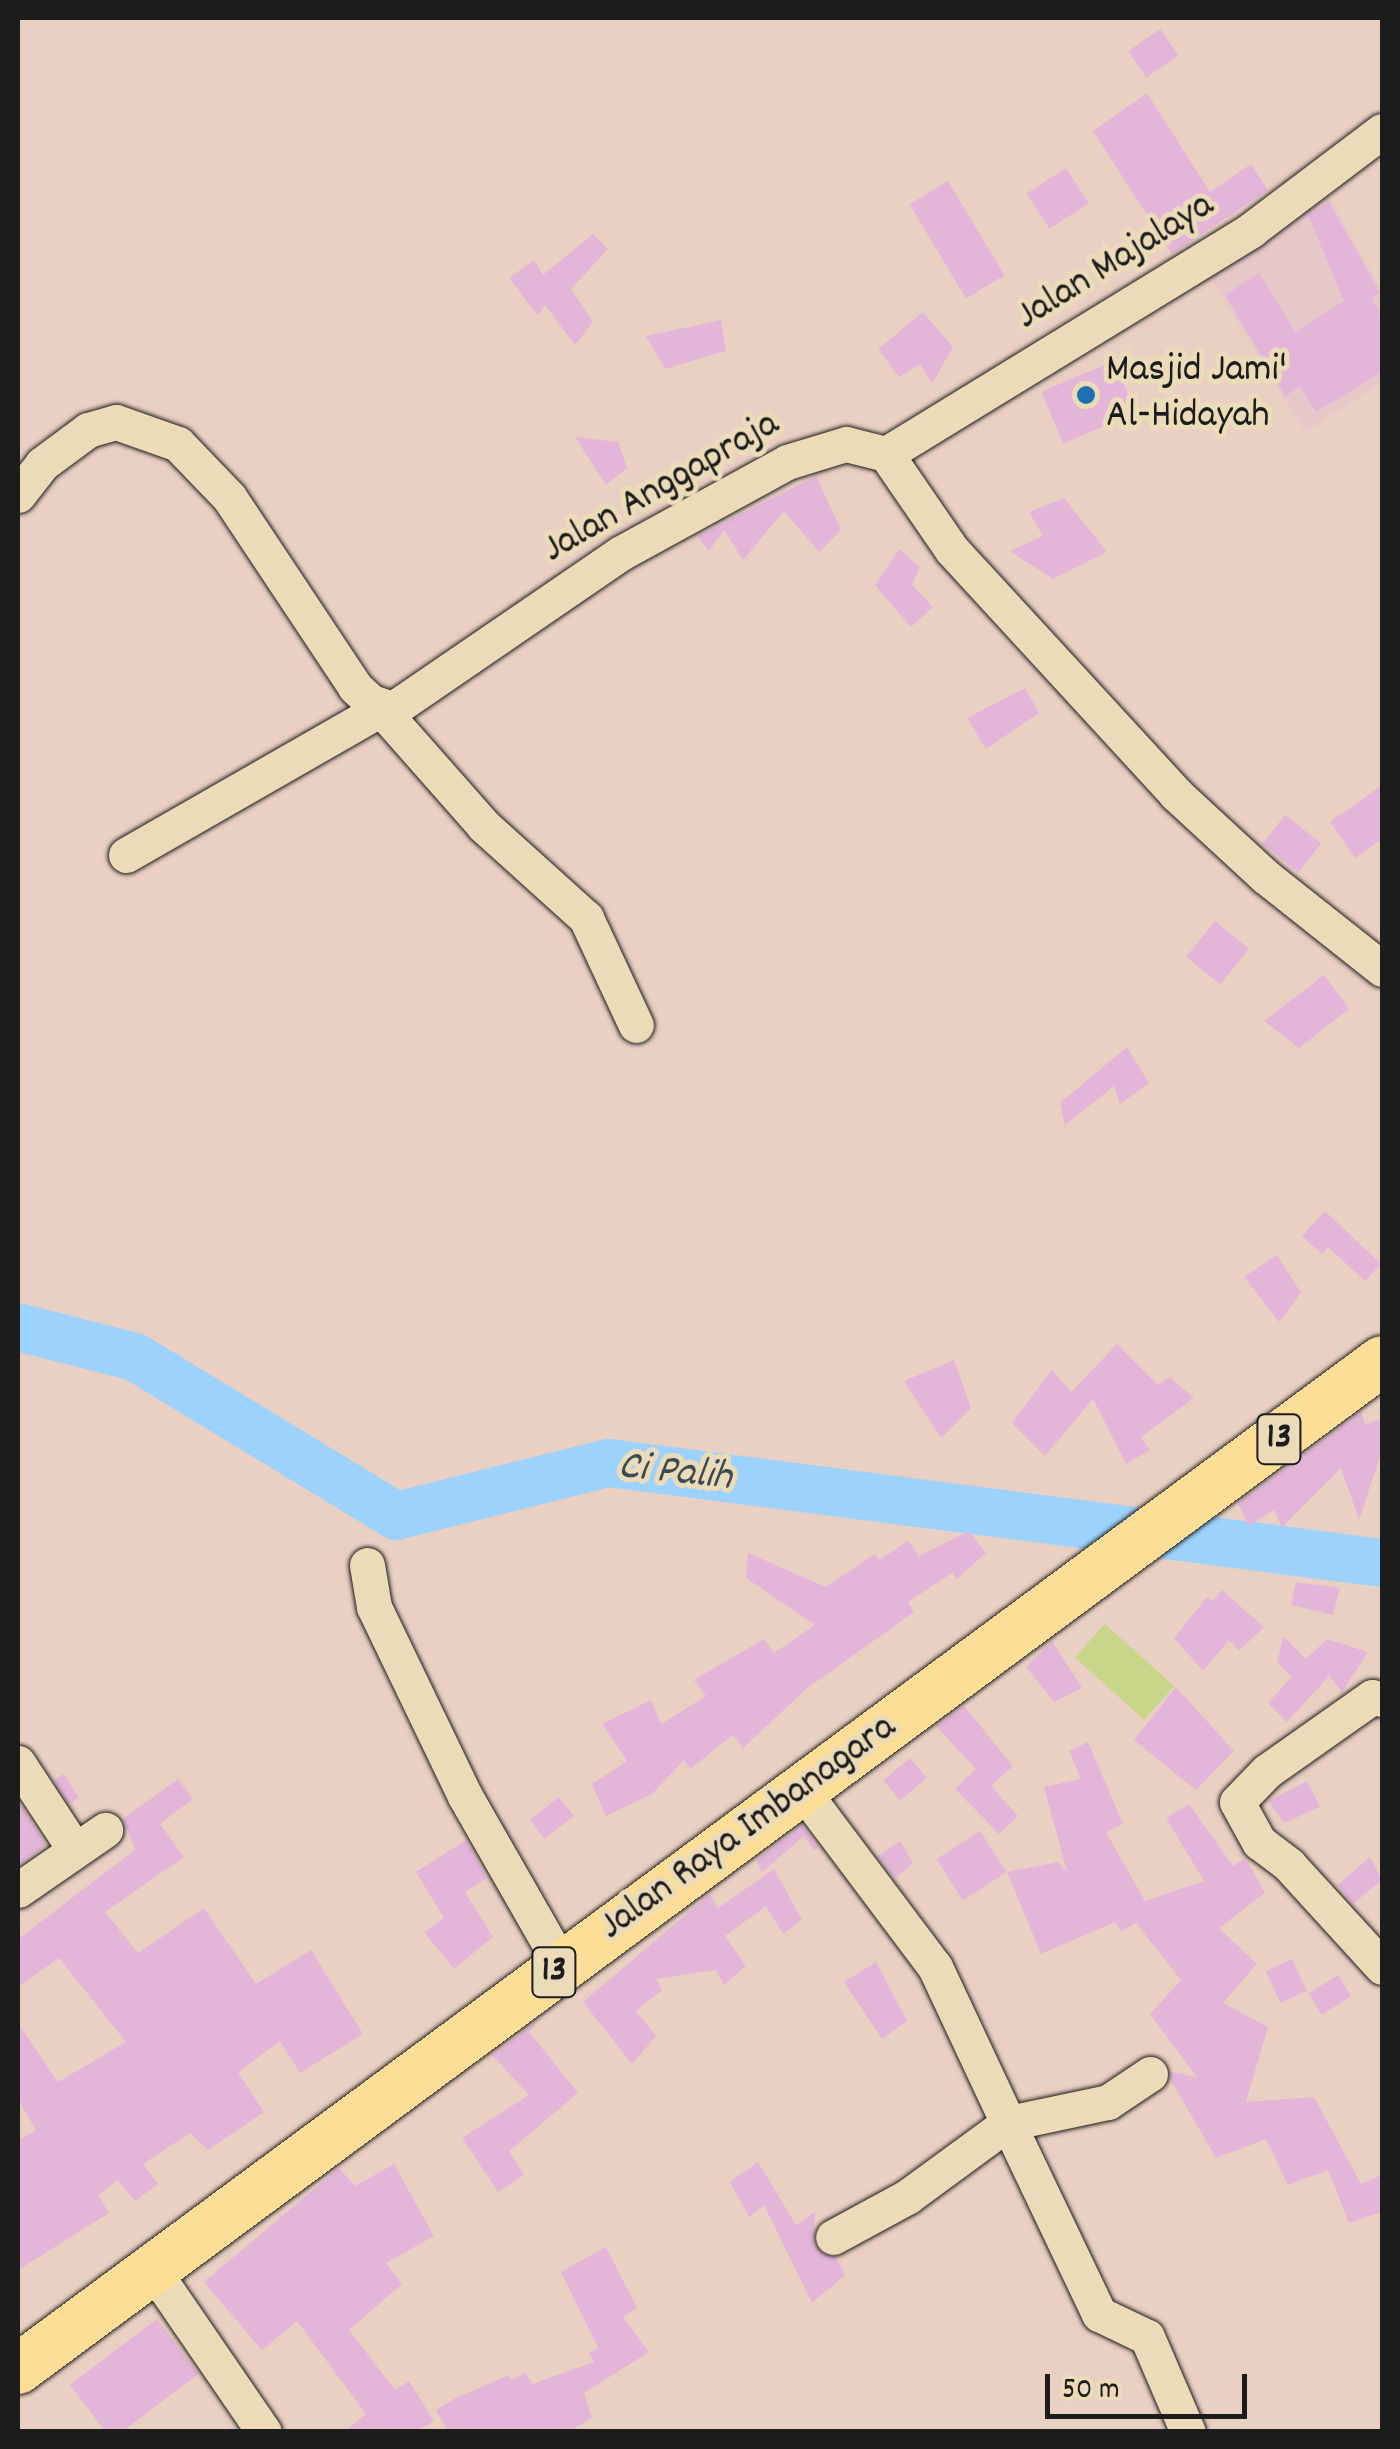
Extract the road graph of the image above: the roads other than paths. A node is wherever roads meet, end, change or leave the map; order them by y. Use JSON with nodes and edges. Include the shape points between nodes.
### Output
{"nodes":[{"id":1,"x":1382,"y":132,"type":"edge"},
{"id":2,"x":886,"y":454,"type":"junction"},
{"id":3,"x":18,"y":495,"type":"edge"},
{"id":4,"x":382,"y":708,"type":"junction"},
{"id":5,"x":126,"y":856,"type":"dead end"},
{"id":6,"x":1382,"y":969,"type":"edge"},
{"id":7,"x":636,"y":1025,"type":"dead end"},
{"id":8,"x":1382,"y":1361,"type":"edge"},
{"id":9,"x":366,"y":1565,"type":"dead end"},
{"id":10,"x":1382,"y":1699,"type":"edge"},
{"id":11,"x":18,"y":1764,"type":"edge"},
{"id":12,"x":802,"y":1790,"type":"junction"},
{"id":13,"x":105,"y":1830,"type":"dead end"},
{"id":14,"x":76,"y":1850,"type":"junction"},
{"id":15,"x":18,"y":1890,"type":"edge"},
{"id":16,"x":562,"y":1966,"type":"junction"},
{"id":17,"x":1382,"y":1967,"type":"edge"},
{"id":18,"x":1150,"y":2074,"type":"dead end"},
{"id":19,"x":1008,"y":2123,"type":"junction"},
{"id":20,"x":833,"y":2237,"type":"dead end"},
{"id":21,"x":153,"y":2270,"type":"junction"},
{"id":22,"x":18,"y":2369,"type":"edge"},
{"id":23,"x":264,"y":2432,"type":"edge"},
{"id":24,"x":1188,"y":2432,"type":"edge"}],
"edges":[{"from":1,"to":2,"type":"street","name":"Jalan Majalaya","via":[[1250,230]]},
{"from":2,"to":4,"type":"street","name":"Jalan Anggapraja","via":[[846,444],[787,462],[620,553],[418,698]]},
{"from":2,"to":6,"type":"street","via":[[952,550],[1176,794],[1266,878]]},
{"from":3,"to":4,"type":"street","via":[[42,464],[88,430],[116,422],[178,444],[230,497],[355,687]]},
{"from":4,"to":5,"type":"street","name":"Jalan Anggapraja"},
{"from":4,"to":7,"type":"street","via":[[484,826],[586,918]]},
{"from":8,"to":12,"type":"highway","name":"Jalan Raya Imbanagara","number":"13"},
{"from":9,"to":16,"type":"street","via":[[374,1607],[465,1796]]},
{"from":10,"to":17,"type":"street","via":[[1372,1697],[1267,1771],[1237,1802],[1259,1842],[1303,1878]]},
{"from":11,"to":14,"type":"street"},
{"from":12,"to":16,"type":"highway","name":"Jalan Raya Imbanagara","number":"13"},
{"from":12,"to":19,"type":"street","via":[[934,1967]]},
{"from":13,"to":14,"type":"street"},
{"from":14,"to":15,"type":"street"},
{"from":16,"to":21,"type":"highway","name":"Jalan Raya Imbanagara","number":"13"},
{"from":18,"to":19,"type":"street","via":[[1108,2102]]},
{"from":19,"to":20,"type":"street","via":[[907,2197]]},
{"from":19,"to":24,"type":"street","via":[[1098,2314],[1148,2337]]},
{"from":21,"to":22,"type":"highway","name":"Jalan Raya Imbanagara","number":"13"},
{"from":21,"to":23,"type":"street"}]}
